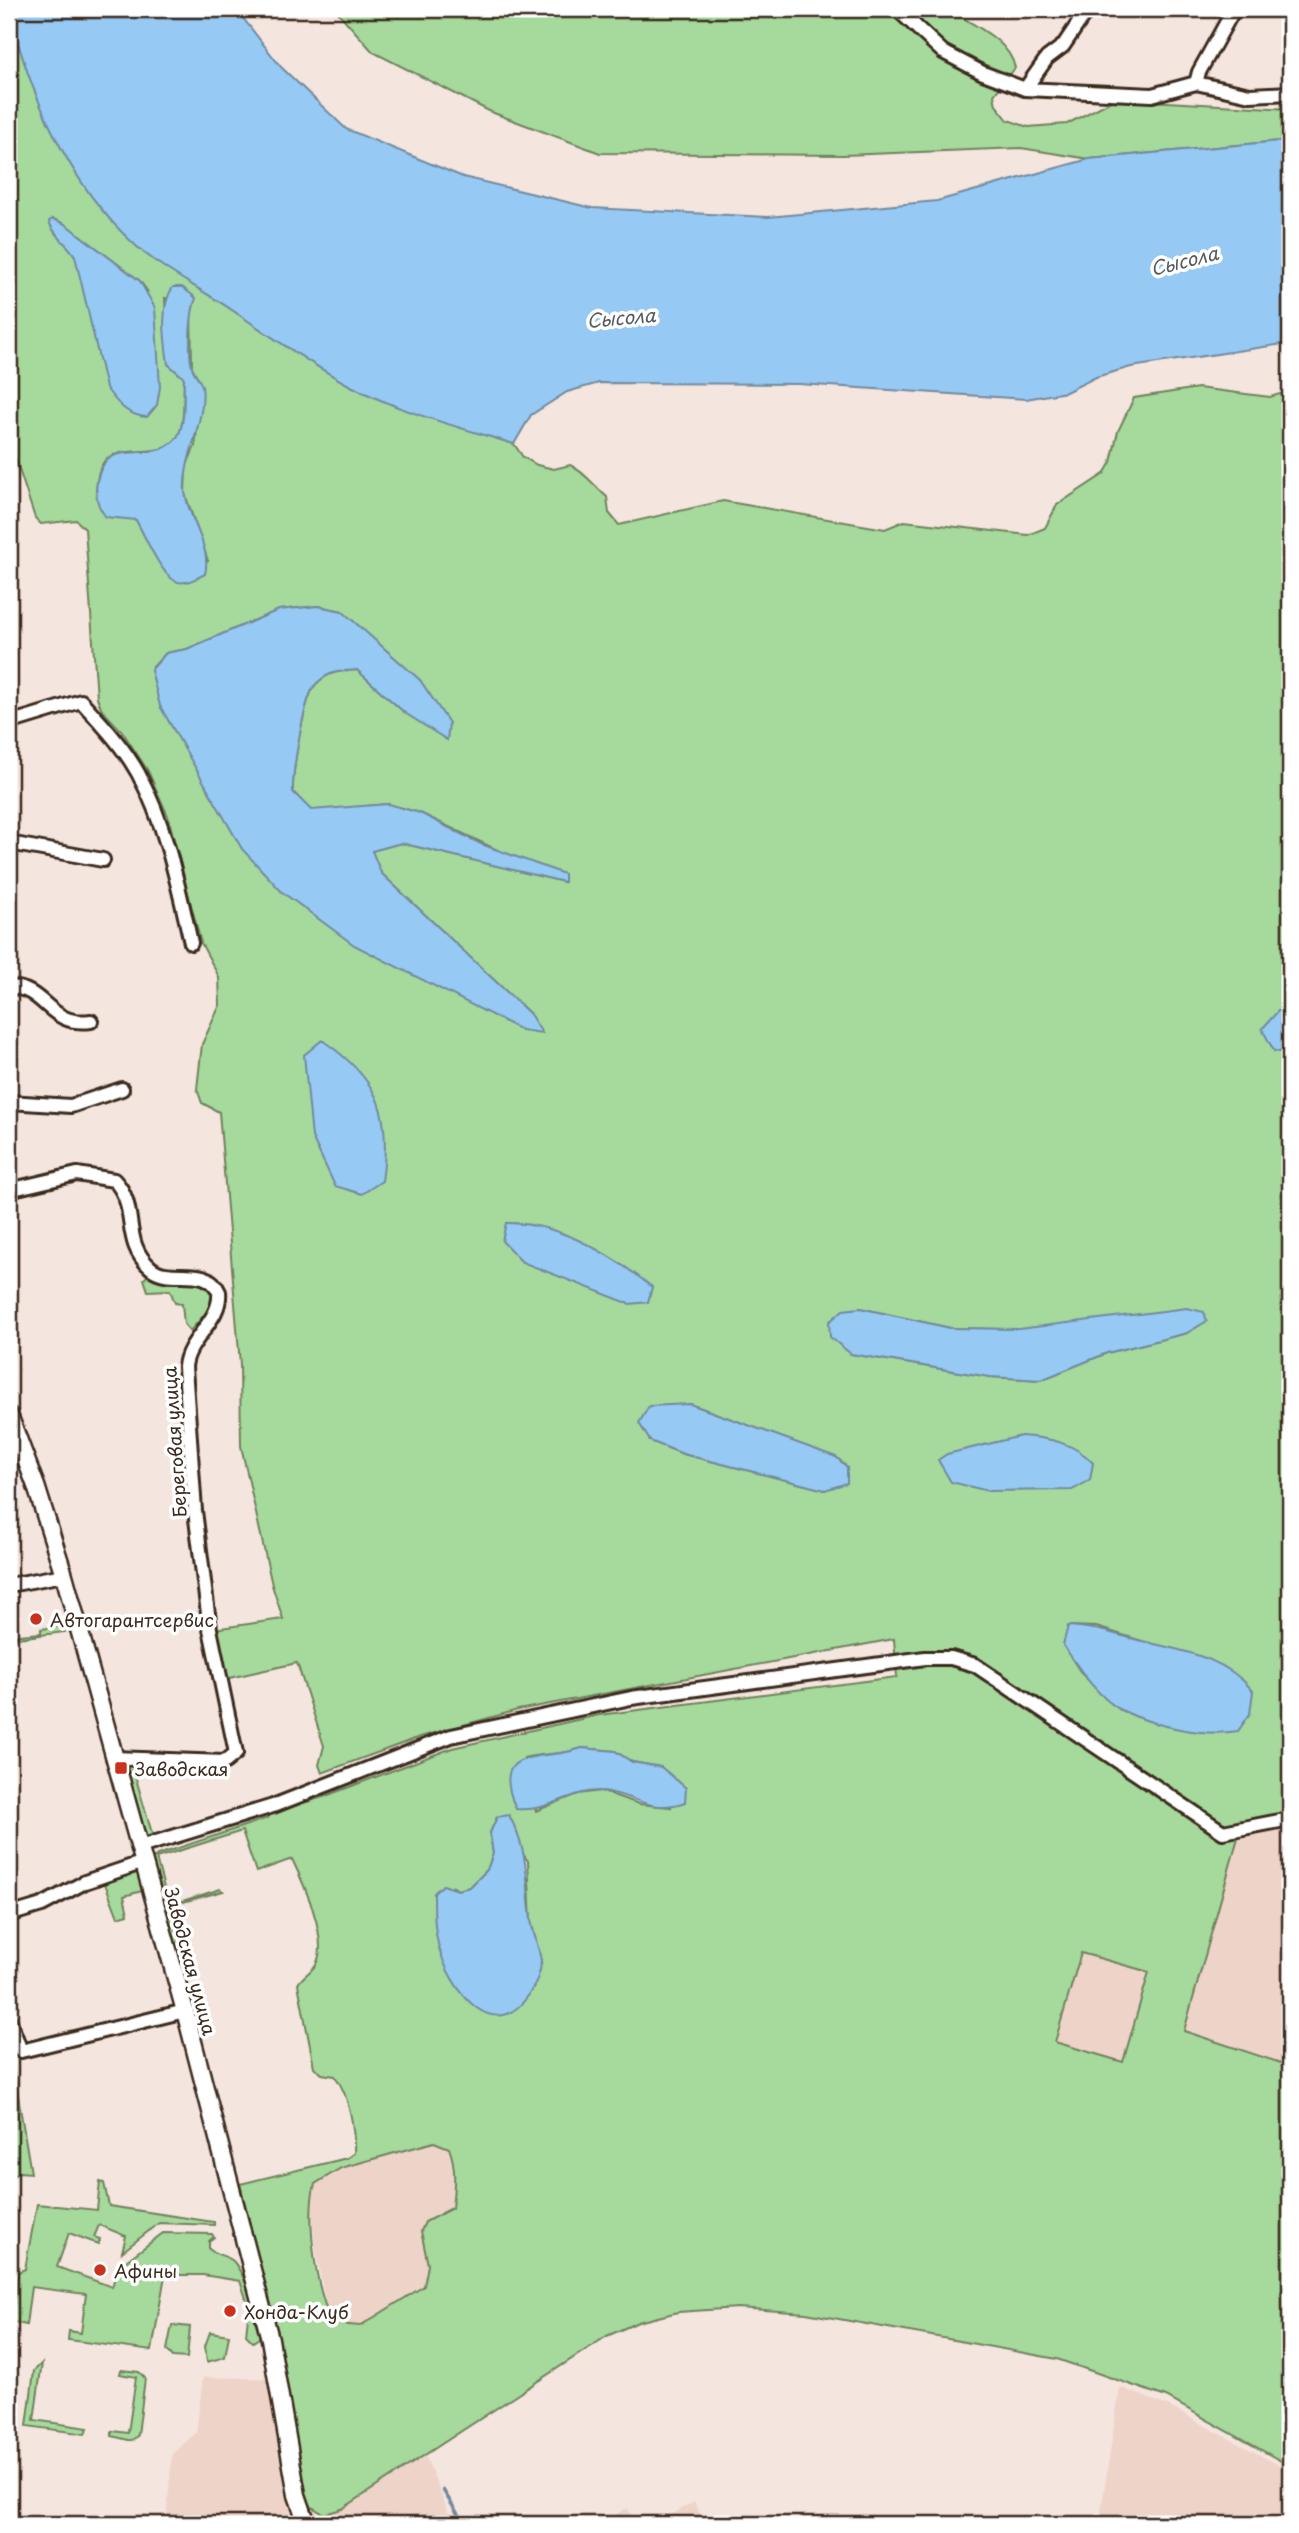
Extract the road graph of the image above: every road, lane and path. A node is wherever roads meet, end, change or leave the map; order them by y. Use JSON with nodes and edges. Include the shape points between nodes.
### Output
{"nodes":[{"id":1,"x":897,"y":9,"type":"edge"},
{"id":2,"x":1088,"y":9,"type":"edge"},
{"id":3,"x":1234,"y":9,"type":"edge"},
{"id":4,"x":1196,"y":83,"type":"junction"},
{"id":5,"x":1025,"y":89,"type":"junction"},
{"id":6,"x":1290,"y":93,"type":"edge"},
{"id":7,"x":9,"y":723,"type":"edge"},
{"id":8,"x":9,"y":843,"type":"edge"},
{"id":9,"x":103,"y":860,"type":"dead end"},
{"id":10,"x":191,"y":943,"type":"dead end"},
{"id":11,"x":9,"y":987,"type":"edge"},
{"id":12,"x":91,"y":1021,"type":"dead end"},
{"id":13,"x":122,"y":1089,"type":"dead end"},
{"id":14,"x":9,"y":1102,"type":"edge"},
{"id":15,"x":9,"y":1191,"type":"edge"},
{"id":16,"x":9,"y":1415,"type":"edge"},
{"id":17,"x":64,"y":1575,"type":"junction"},
{"id":18,"x":9,"y":1585,"type":"edge"},
{"id":19,"x":113,"y":1758,"type":"junction"},
{"id":20,"x":1290,"y":1819,"type":"edge"},
{"id":21,"x":142,"y":1855,"type":"junction"},
{"id":22,"x":9,"y":1915,"type":"edge"},
{"id":23,"x":185,"y":2011,"type":"junction"},
{"id":24,"x":9,"y":2019,"type":"edge"},
{"id":25,"x":307,"y":2524,"type":"edge"}],
"edges":[{"from":1,"to":5,"type":"street","via":[[943,52]]},
{"from":2,"to":5,"type":"street","via":[[1063,47],[1047,58]]},
{"from":3,"to":4,"type":"street"},
{"from":4,"to":5,"type":"street","via":[[1152,95]]},
{"from":4,"to":6,"type":"street","via":[[1251,95]]},
{"from":7,"to":10,"type":"street","via":[[80,701],[113,737],[137,771],[158,816]]},
{"from":8,"to":9,"type":"street"},
{"from":11,"to":12,"type":"street","via":[[27,990],[68,1022]]},
{"from":13,"to":14,"type":"street","via":[[71,1106]]},
{"from":15,"to":19,"type":"street","name":"Береговая улица","via":[[77,1174],[114,1180],[131,1212],[130,1238],[147,1264],[157,1272],[202,1276],[219,1292],[219,1305],[187,1352],[185,1367],[195,1511],[210,1629],[236,1753],[225,1762]]},
{"from":16,"to":17,"type":"street","name":"Заводская улица"},
{"from":17,"to":18,"type":"street"},
{"from":17,"to":19,"type":"street","name":"Заводская улица"},
{"from":19,"to":21,"type":"street","name":"Заводская улица"},
{"from":20,"to":21,"type":"street","via":[[1223,1832],[975,1665],[951,1658],[925,1658],[631,1698],[451,1736]]},
{"from":21,"to":22,"type":"street","via":[[42,1905]]},
{"from":21,"to":23,"type":"street","name":"Заводская улица"},
{"from":23,"to":24,"type":"street","via":[[21,2051]]},
{"from":23,"to":25,"type":"street","name":"Заводская улица","via":[[270,2339],[297,2495]]}]}
